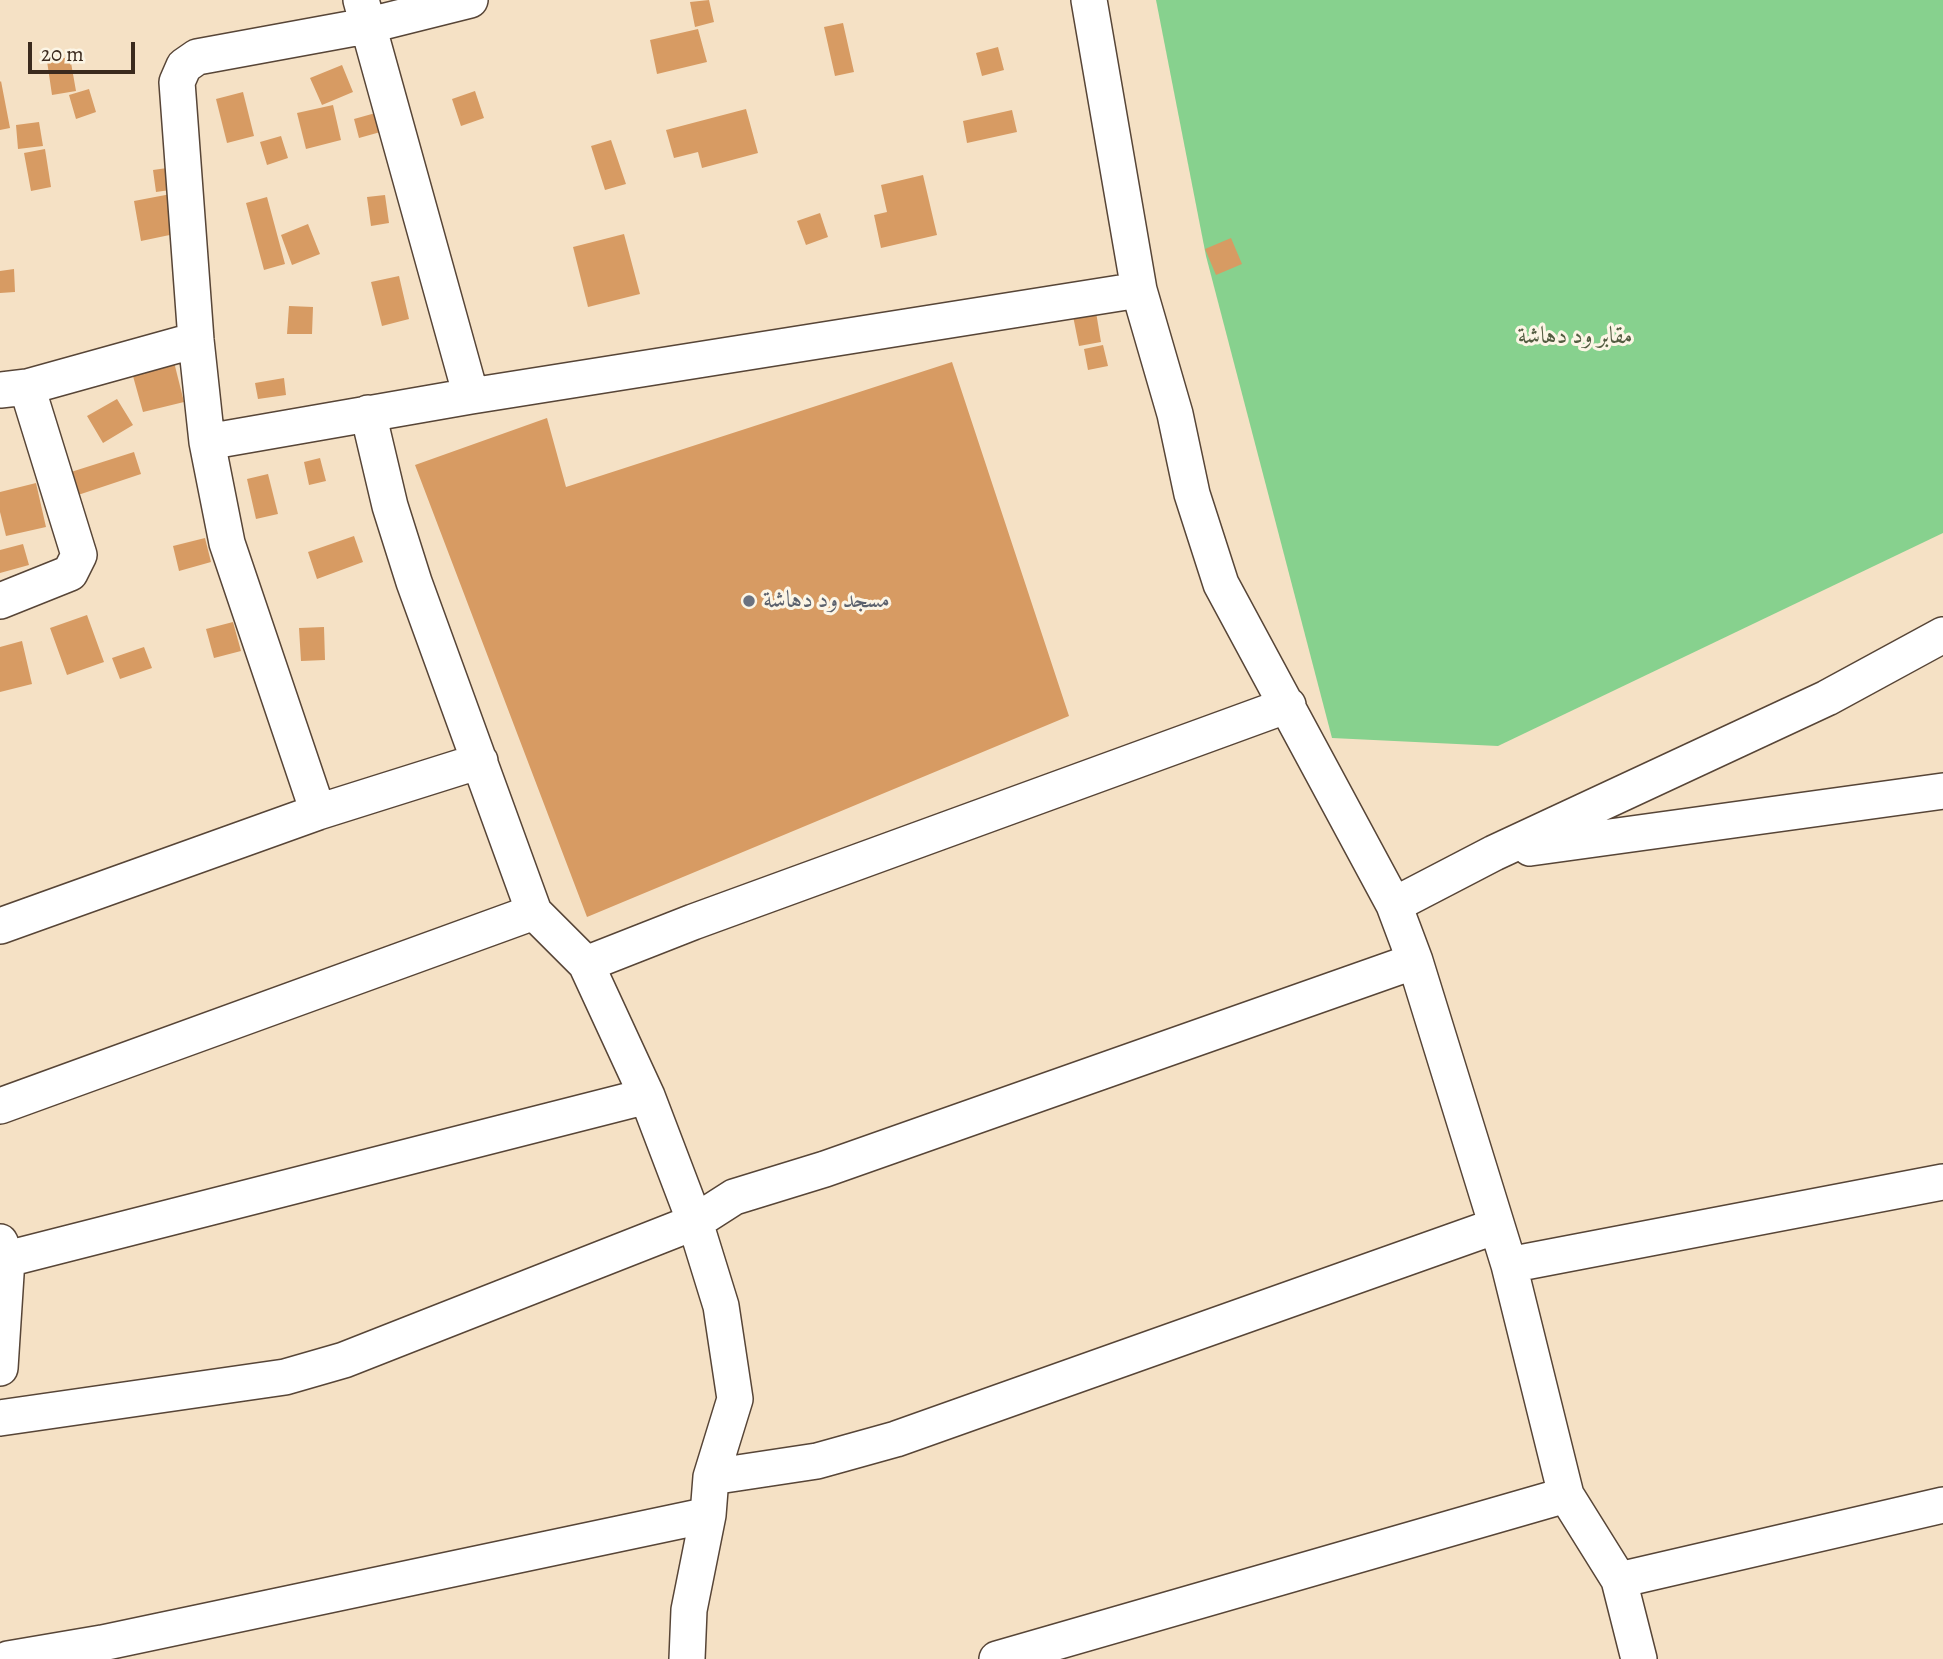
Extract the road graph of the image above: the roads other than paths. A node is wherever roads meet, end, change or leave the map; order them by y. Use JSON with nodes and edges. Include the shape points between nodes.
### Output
{"nodes":[{"id":1,"x":470,"y":0,"type":"edge"},
{"id":2,"x":1089,"y":0,"type":"edge"},
{"id":3,"x":363,"y":13,"type":"edge"},
{"id":4,"x":1139,"y":290,"type":"junction"},
{"id":5,"x":196,"y":340,"type":"junction"},
{"id":6,"x":14,"y":388,"type":"edge"},
{"id":7,"x":471,"y":396,"type":"junction"},
{"id":8,"x":368,"y":413,"type":"junction"},
{"id":9,"x":207,"y":442,"type":"junction"},
{"id":10,"x":0,"y":601,"type":"edge"},
{"id":11,"x":1943,"y":635,"type":"edge"},
{"id":12,"x":1288,"y":705,"type":"junction"},
{"id":13,"x":480,"y":761,"type":"junction"},
{"id":14,"x":1943,"y":791,"type":"edge"},
{"id":15,"x":318,"y":812,"type":"junction"},
{"id":16,"x":1494,"y":853,"type":"junction"},
{"id":17,"x":1394,"y":905,"type":"junction"},
{"id":18,"x":534,"y":912,"type":"junction"},
{"id":19,"x":0,"y":926,"type":"edge"},
{"id":20,"x":1415,"y":961,"type":"junction"},
{"id":21,"x":586,"y":964,"type":"junction"},
{"id":22,"x":647,"y":1096,"type":"junction"},
{"id":23,"x":0,"y":1106,"type":"edge"},
{"id":24,"x":1943,"y":1182,"type":"edge"},
{"id":25,"x":695,"y":1222,"type":"junction"},
{"id":26,"x":1496,"y":1226,"type":"junction"},
{"id":27,"x":3,"y":1251,"type":"edge"},
{"id":28,"x":1508,"y":1265,"type":"junction"},
{"id":29,"x":0,"y":1368,"type":"edge"},
{"id":30,"x":0,"y":1418,"type":"edge"},
{"id":31,"x":711,"y":1477,"type":"junction"},
{"id":32,"x":1566,"y":1494,"type":"junction"},
{"id":33,"x":1943,"y":1505,"type":"edge"},
{"id":34,"x":708,"y":1515,"type":"junction"},
{"id":35,"x":1619,"y":1580,"type":"junction"},
{"id":36,"x":103,"y":1651,"type":"edge"},
{"id":37,"x":8,"y":1659,"type":"edge"},
{"id":38,"x":687,"y":1659,"type":"edge"},
{"id":39,"x":997,"y":1659,"type":"edge"},
{"id":40,"x":1639,"y":1659,"type":"edge"}],
"edges":[{"from":1,"to":3,"type":"street"},
{"from":2,"to":4,"type":"street"},
{"from":3,"to":5,"type":"street","via":[[197,57],[184,66],[177,82]]},
{"from":3,"to":7,"type":"street"},
{"from":4,"to":7,"type":"street"},
{"from":4,"to":12,"type":"street","via":[[1175,414],[1192,494],[1221,584]]},
{"from":5,"to":6,"type":"street"},
{"from":5,"to":9,"type":"street"},
{"from":6,"to":10,"type":"street","via":[[79,555],[71,573]]},
{"from":7,"to":8,"type":"street"},
{"from":8,"to":9,"type":"street"},
{"from":8,"to":13,"type":"street","via":[[414,582]]},
{"from":9,"to":15,"type":"street","via":[[227,543]]},
{"from":11,"to":16,"type":"street","via":[[1827,698]]},
{"from":12,"to":17,"type":"street"},
{"from":12,"to":21,"type":"street"},
{"from":13,"to":15,"type":"street"},
{"from":13,"to":18,"type":"street"},
{"from":14,"to":16,"type":"street"},
{"from":15,"to":19,"type":"street"},
{"from":16,"to":17,"type":"street"},
{"from":17,"to":20,"type":"street"},
{"from":18,"to":21,"type":"street"},
{"from":18,"to":23,"type":"street"},
{"from":20,"to":25,"type":"street","via":[[734,1197]]},
{"from":20,"to":26,"type":"street"},
{"from":21,"to":22,"type":"street"},
{"from":22,"to":25,"type":"street"},
{"from":22,"to":27,"type":"street"},
{"from":24,"to":28,"type":"street"},
{"from":25,"to":30,"type":"street","via":[[344,1360],[285,1377]]},
{"from":25,"to":31,"type":"street","via":[[721,1306],[734,1398]]},
{"from":26,"to":28,"type":"street"},
{"from":26,"to":31,"type":"street","via":[[896,1439],[817,1461]]},
{"from":27,"to":29,"type":"street"},
{"from":28,"to":32,"type":"street"},
{"from":31,"to":34,"type":"street"},
{"from":32,"to":35,"type":"street"},
{"from":32,"to":39,"type":"street"},
{"from":33,"to":35,"type":"street"},
{"from":34,"to":36,"type":"street"},
{"from":34,"to":38,"type":"street","via":[[689,1610]]},
{"from":35,"to":40,"type":"street"},
{"from":36,"to":37,"type":"street"}]}
